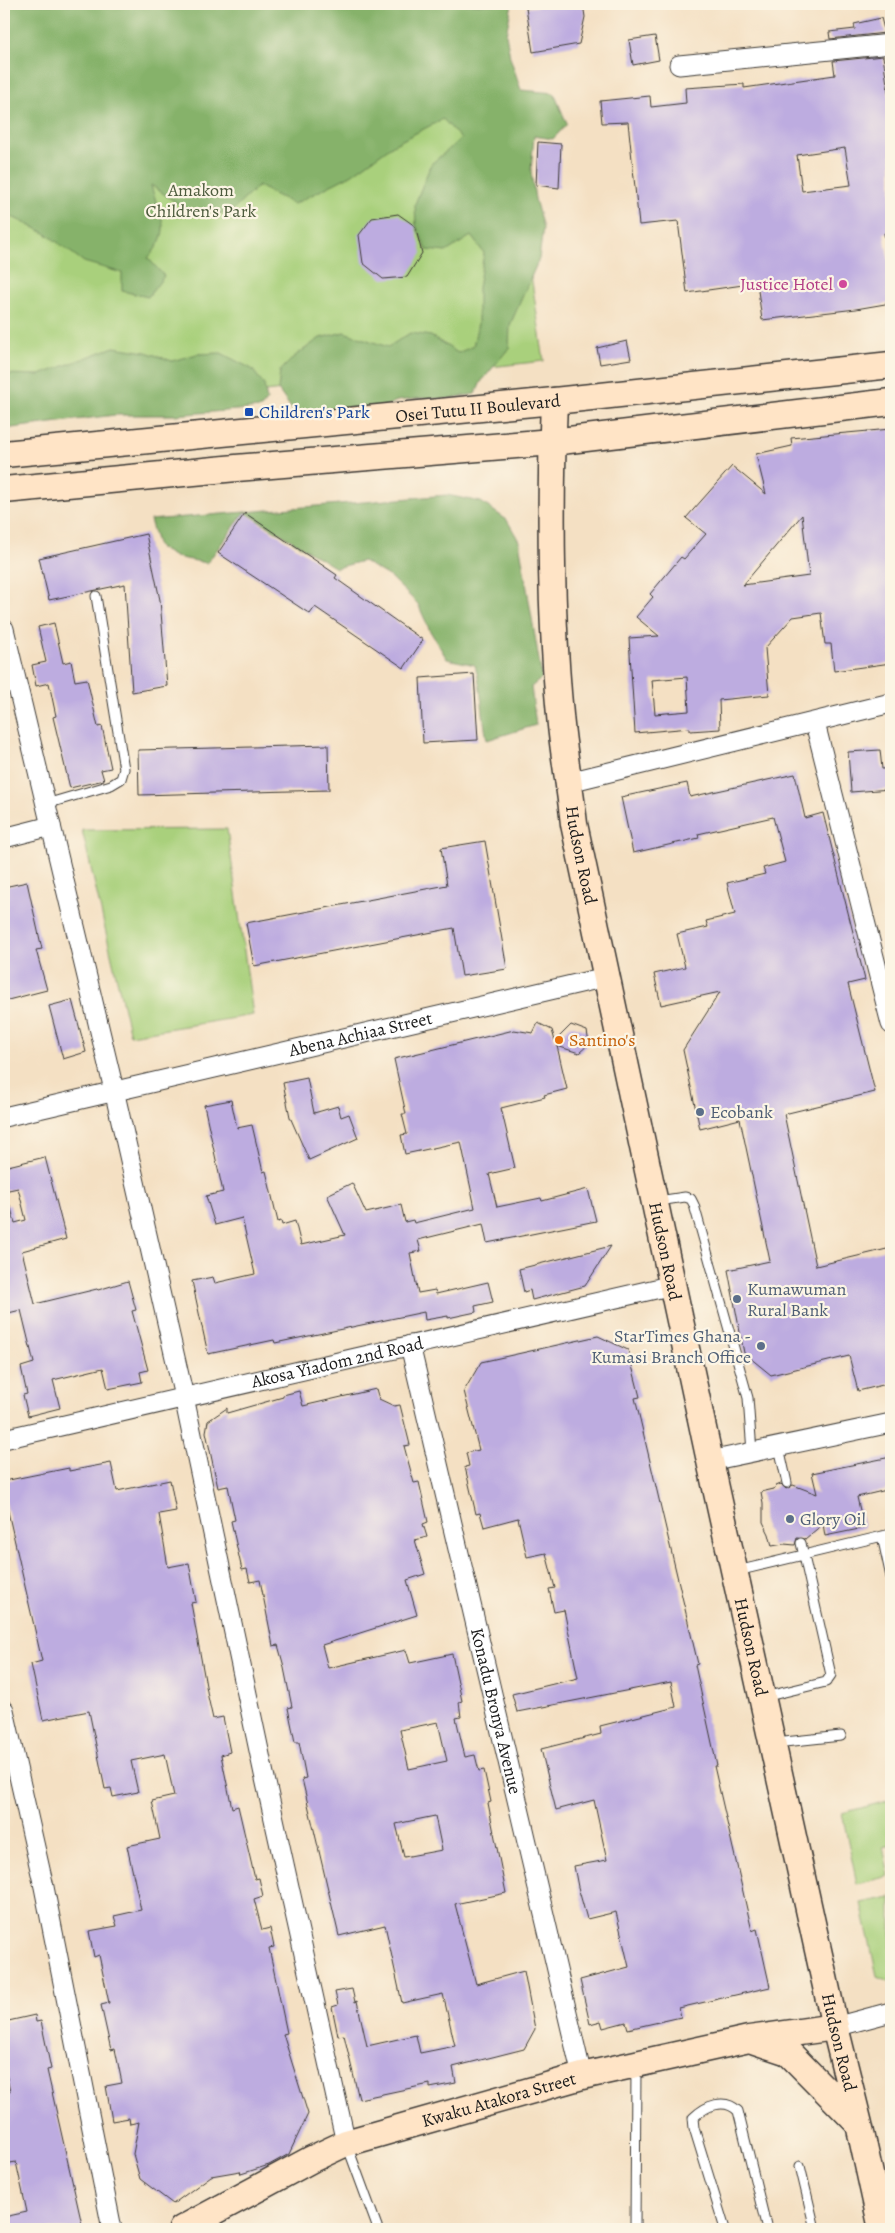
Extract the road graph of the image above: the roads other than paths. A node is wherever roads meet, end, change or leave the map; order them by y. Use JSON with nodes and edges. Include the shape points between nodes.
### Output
{"nodes":[{"id":1,"x":891,"y":44,"type":"edge"},
{"id":2,"x":679,"y":65,"type":"dead end"},
{"id":3,"x":891,"y":365,"type":"edge"},
{"id":4,"x":554,"y":401,"type":"junction"},
{"id":5,"x":891,"y":402,"type":"edge"},
{"id":6,"x":552,"y":442,"type":"junction"},
{"id":7,"x":4,"y":454,"type":"edge"},
{"id":8,"x":4,"y":490,"type":"edge"},
{"id":9,"x":96,"y":596,"type":"dead end"},
{"id":10,"x":4,"y":629,"type":"edge"},
{"id":11,"x":891,"y":703,"type":"edge"},
{"id":12,"x":815,"y":723,"type":"junction"},
{"id":13,"x":569,"y":782,"type":"junction"},
{"id":14,"x":46,"y":804,"type":"junction"},
{"id":15,"x":51,"y":826,"type":"junction"},
{"id":16,"x":4,"y":838,"type":"edge"},
{"id":17,"x":606,"y":978,"type":"junction"},
{"id":18,"x":891,"y":1024,"type":"edge"},
{"id":19,"x":114,"y":1090,"type":"junction"},
{"id":20,"x":4,"y":1118,"type":"edge"},
{"id":21,"x":655,"y":1202,"type":"junction"},
{"id":22,"x":672,"y":1285,"type":"junction"},
{"id":23,"x":410,"y":1346,"type":"junction"},
{"id":24,"x":184,"y":1397,"type":"junction"},
{"id":25,"x":891,"y":1423,"type":"edge"},
{"id":26,"x":4,"y":1439,"type":"edge"},
{"id":27,"x":779,"y":1446,"type":"junction"},
{"id":28,"x":752,"y":1452,"type":"junction"},
{"id":29,"x":710,"y":1461,"type":"junction"},
{"id":30,"x":787,"y":1483,"type":"dead end"},
{"id":31,"x":887,"y":1535,"type":"edge"},
{"id":32,"x":800,"y":1543,"type":"dead end"},
{"id":33,"x":803,"y":1554,"type":"junction"},
{"id":34,"x":734,"y":1572,"type":"junction"},
{"id":35,"x":891,"y":1577,"type":"edge"},
{"id":36,"x":762,"y":1698,"type":"junction"},
{"id":37,"x":4,"y":1710,"type":"edge"},
{"id":38,"x":841,"y":1736,"type":"dead end"},
{"id":39,"x":772,"y":1743,"type":"junction"},
{"id":40,"x":891,"y":2012,"type":"edge"},
{"id":41,"x":835,"y":2027,"type":"junction"},
{"id":42,"x":749,"y":2039,"type":"junction"},
{"id":43,"x":636,"y":2064,"type":"junction"},
{"id":44,"x":582,"y":2076,"type":"junction"},
{"id":45,"x":860,"y":2124,"type":"junction"},
{"id":46,"x":346,"y":2143,"type":"junction"},
{"id":47,"x":800,"y":2166,"type":"dead end"},
{"id":48,"x":190,"y":2227,"type":"edge"},
{"id":49,"x":112,"y":2229,"type":"edge"},
{"id":50,"x":378,"y":2229,"type":"edge"},
{"id":51,"x":636,"y":2229,"type":"edge"},
{"id":52,"x":724,"y":2229,"type":"edge"},
{"id":53,"x":767,"y":2229,"type":"edge"},
{"id":54,"x":814,"y":2229,"type":"edge"},
{"id":55,"x":882,"y":2229,"type":"edge"}],
"edges":[{"from":1,"to":2,"type":"street"},
{"from":3,"to":4,"type":"street","name":"Osei Tutu II Boulevard"},
{"from":4,"to":6,"type":"street","name":"Hudson Road"},
{"from":4,"to":7,"type":"street","name":"Osei Tutu II Boulevard"},
{"from":5,"to":6,"type":"street"},
{"from":6,"to":8,"type":"street"},
{"from":6,"to":13,"type":"street","name":"Hudson Road","via":[[555,648]]},
{"from":9,"to":14,"type":"lane","via":[[124,769],[121,779],[111,785]]},
{"from":10,"to":14,"type":"street"},
{"from":11,"to":12,"type":"street"},
{"from":12,"to":13,"type":"street"},
{"from":12,"to":18,"type":"street"},
{"from":13,"to":17,"type":"street","name":"Hudson Road","via":[[574,824]]},
{"from":14,"to":15,"type":"street"},
{"from":15,"to":16,"type":"street"},
{"from":15,"to":19,"type":"street"},
{"from":17,"to":19,"type":"street","name":"Abena Achiaa Street"},
{"from":17,"to":21,"type":"street","name":"Hudson Road"},
{"from":19,"to":20,"type":"street","name":"Abena Achiaa Street"},
{"from":19,"to":24,"type":"street"},
{"from":21,"to":22,"type":"street","name":"Hudson Road"},
{"from":21,"to":28,"type":"lane","via":[[685,1197],[694,1205],[748,1398]]},
{"from":22,"to":23,"type":"street","name":"Akosa Yiadom 2nd Road"},
{"from":22,"to":29,"type":"street","name":"Hudson Road"},
{"from":23,"to":24,"type":"street","name":"Akosa Yiadom 2nd Road"},
{"from":23,"to":44,"type":"street","name":"Konadu Bronya Avenue"},
{"from":24,"to":26,"type":"street","name":"Akosa Yiadom 2nd Road"},
{"from":24,"to":46,"type":"street"},
{"from":25,"to":27,"type":"street"},
{"from":27,"to":28,"type":"street"},
{"from":27,"to":30,"type":"lane"},
{"from":28,"to":29,"type":"street"},
{"from":29,"to":34,"type":"street","name":"Hudson Road"},
{"from":31,"to":33,"type":"lane"},
{"from":31,"to":35,"type":"lane"},
{"from":32,"to":33,"type":"lane"},
{"from":33,"to":34,"type":"lane"},
{"from":33,"to":36,"type":"lane","via":[[831,1675],[826,1682]]},
{"from":34,"to":36,"type":"street","name":"Hudson Road"},
{"from":36,"to":39,"type":"street","name":"Hudson Road"},
{"from":37,"to":49,"type":"street","via":[[44,1887]]},
{"from":38,"to":39,"type":"lane"},
{"from":39,"to":41,"type":"street","name":"Hudson Road"},
{"from":40,"to":41,"type":"street"},
{"from":41,"to":42,"type":"street","name":"Kwaku Atakora Street"},
{"from":41,"to":45,"type":"street","name":"Hudson Road"},
{"from":42,"to":43,"type":"street","name":"Kwaku Atakora Street"},
{"from":42,"to":45,"type":"street","via":[[788,2052]]},
{"from":43,"to":44,"type":"street","name":"Kwaku Atakora Street"},
{"from":43,"to":51,"type":"lane"},
{"from":44,"to":46,"type":"street","name":"Kwaku Atakora Street"},
{"from":45,"to":55,"type":"street","name":"Hudson Road"},
{"from":46,"to":48,"type":"street","name":"Kwaku Atakora Street","via":[[312,2158]]},
{"from":46,"to":50,"type":"lane"},
{"from":47,"to":54,"type":"lane"},
{"from":52,"to":53,"type":"lane","via":[[693,2118],[701,2110],[725,2103],[738,2111]]}]}
